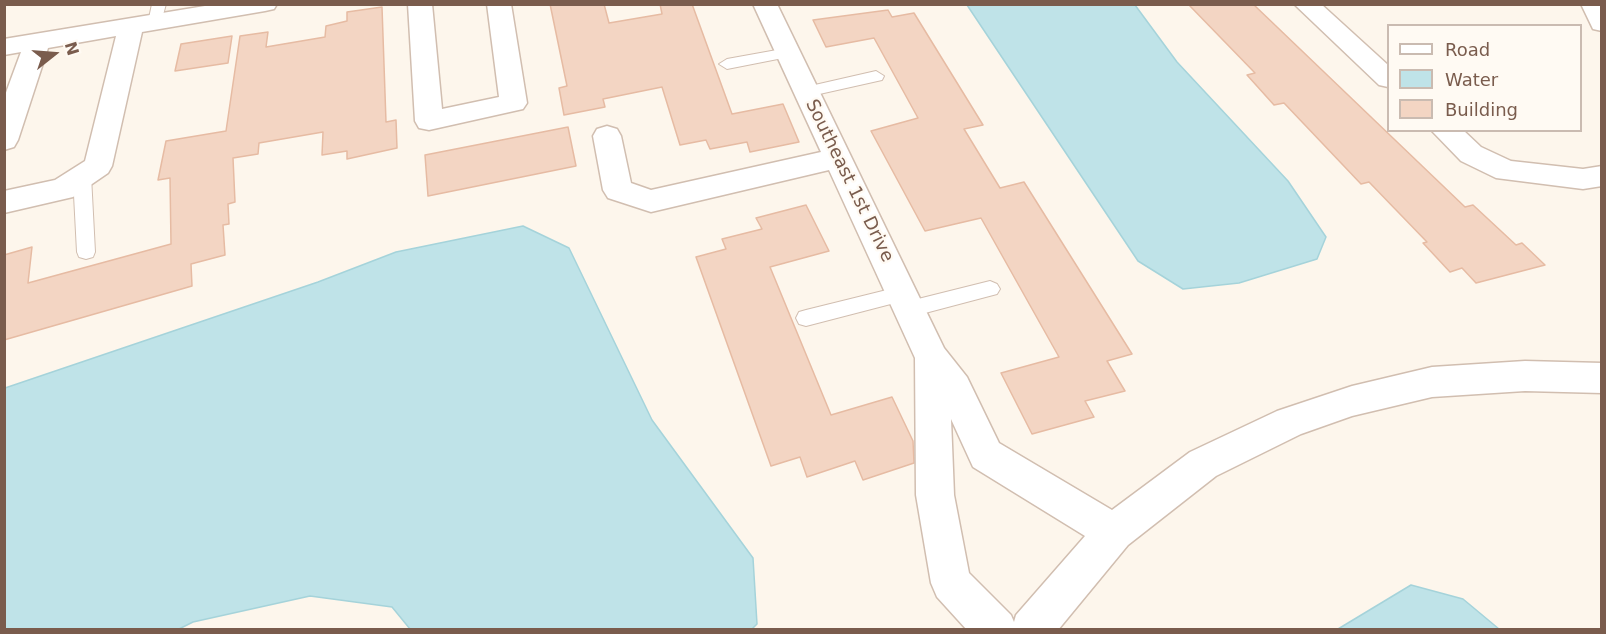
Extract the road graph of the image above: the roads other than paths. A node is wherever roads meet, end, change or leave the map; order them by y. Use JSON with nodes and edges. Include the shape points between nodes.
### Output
{"nodes":[{"id":1,"x":265,"y":4,"type":"edge"},
{"id":2,"x":420,"y":4,"type":"edge"},
{"id":3,"x":499,"y":4,"type":"edge"},
{"id":4,"x":765,"y":4,"type":"edge"},
{"id":5,"x":1306,"y":4,"type":"edge"},
{"id":6,"x":1593,"y":4,"type":"edge"},
{"id":7,"x":148,"y":18,"type":"edge"},
{"id":8,"x":1602,"y":24,"type":"edge"},
{"id":9,"x":37,"y":42,"type":"junction"},
{"id":10,"x":4,"y":47,"type":"edge"},
{"id":11,"x":788,"y":53,"type":"junction"},
{"id":12,"x":727,"y":64,"type":"dead end"},
{"id":13,"x":876,"y":76,"type":"dead end"},
{"id":14,"x":1387,"y":77,"type":"edge"},
{"id":15,"x":806,"y":92,"type":"junction"},
{"id":16,"x":1447,"y":132,"type":"edge"},
{"id":17,"x":607,"y":136,"type":"dead end"},
{"id":18,"x":4,"y":141,"type":"edge"},
{"id":19,"x":838,"y":158,"type":"junction"},
{"id":20,"x":82,"y":176,"type":"junction"},
{"id":21,"x":1602,"y":176,"type":"edge"},
{"id":22,"x":4,"y":202,"type":"edge"},
{"id":23,"x":86,"y":252,"type":"dead end"},
{"id":24,"x":990,"y":289,"type":"dead end"},
{"id":25,"x":906,"y":301,"type":"junction"},
{"id":26,"x":806,"y":318,"type":"dead end"},
{"id":27,"x":932,"y":358,"type":"junction"},
{"id":28,"x":1602,"y":378,"type":"edge"},
{"id":29,"x":986,"y":455,"type":"junction"},
{"id":30,"x":934,"y":465,"type":"junction"},
{"id":31,"x":1114,"y":532,"type":"junction"},
{"id":32,"x":996,"y":630,"type":"edge"},
{"id":33,"x":1031,"y":630,"type":"edge"}],
"edges":[{"from":1,"to":7,"type":"street"},
{"from":2,"to":3,"type":"street","via":[[429,121],[513,103]]},
{"from":4,"to":11,"type":"street","name":"Southeast 1st Drive"},
{"from":5,"to":14,"type":"street"},
{"from":6,"to":8,"type":"street"},
{"from":7,"to":9,"type":"street"},
{"from":7,"to":20,"type":"street","via":[[98,166]]},
{"from":9,"to":10,"type":"street"},
{"from":9,"to":18,"type":"street"},
{"from":11,"to":12,"type":"lane"},
{"from":11,"to":15,"type":"street","name":"Southeast 1st Drive"},
{"from":13,"to":15,"type":"lane"},
{"from":15,"to":19,"type":"street","name":"Southeast 1st Drive"},
{"from":16,"to":21,"type":"street","via":[[1471,154],[1506,171],[1583,179]]},
{"from":17,"to":19,"type":"street","via":[[618,190],[651,201]]},
{"from":19,"to":25,"type":"street","name":"Southeast 1st Drive"},
{"from":20,"to":22,"type":"street","via":[[63,189]]},
{"from":20,"to":23,"type":"lane"},
{"from":24,"to":25,"type":"lane"},
{"from":25,"to":26,"type":"lane"},
{"from":25,"to":27,"type":"street","name":"Southeast 1st Drive"},
{"from":27,"to":29,"type":"street","name":"Southeast 1st Drive","via":[[955,388]]},
{"from":27,"to":30,"type":"street","name":"Southeast 1st Drive"},
{"from":28,"to":31,"type":"street","via":[[1525,376],[1432,382],[1352,401],[1290,422],[1203,464]]},
{"from":29,"to":30,"type":"street"},
{"from":29,"to":31,"type":"street"},
{"from":30,"to":32,"type":"street","name":"Southeast 1st Drive","via":[[935,495],[951,583]]},
{"from":31,"to":33,"type":"street"}]}
